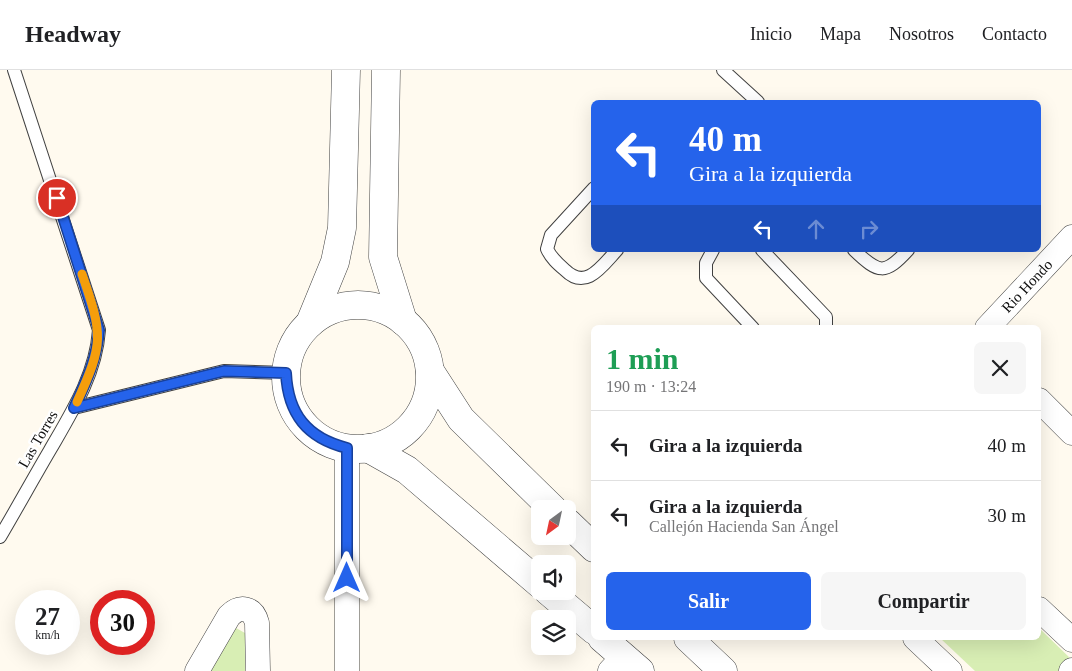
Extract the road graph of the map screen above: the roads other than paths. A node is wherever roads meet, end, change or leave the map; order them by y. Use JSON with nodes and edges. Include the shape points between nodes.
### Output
{"nodes":[{"id":1,"x":14,"y":70,"type":"edge"},
{"id":2,"x":346,"y":70,"type":"edge"},
{"id":3,"x":386,"y":70,"type":"edge"},
{"id":4,"x":723,"y":70,"type":"edge"},
{"id":5,"x":756,"y":100,"type":"edge"},
{"id":6,"x":591,"y":191,"type":"edge"},
{"id":7,"x":1070,"y":244,"type":"edge"},
{"id":8,"x":615,"y":252,"type":"edge"},
{"id":9,"x":712,"y":252,"type":"edge"},
{"id":10,"x":764,"y":252,"type":"edge"},
{"id":11,"x":856,"y":252,"type":"edge"},
{"id":12,"x":906,"y":252,"type":"edge"},
{"id":13,"x":403,"y":321,"type":"junction"},
{"id":14,"x":310,"y":322,"type":"junction"},
{"id":15,"x":750,"y":325,"type":"edge"},
{"id":16,"x":826,"y":325,"type":"edge"},
{"id":17,"x":990,"y":325,"type":"edge"},
{"id":18,"x":430,"y":371,"type":"junction"},
{"id":19,"x":286,"y":373,"type":"junction"},
{"id":20,"x":1041,"y":402,"type":"edge"},
{"id":21,"x":74,"y":408,"type":"junction"},
{"id":22,"x":1072,"y":433,"type":"edge"},
{"id":23,"x":358,"y":448,"type":"junction"},
{"id":24,"x":544,"y":500,"type":"edge"},
{"id":25,"x":576,"y":531,"type":"edge"},
{"id":26,"x":0,"y":537,"type":"edge"},
{"id":27,"x":591,"y":545,"type":"edge"},
{"id":28,"x":531,"y":576,"type":"edge"},
{"id":29,"x":559,"y":600,"type":"edge"},
{"id":30,"x":1041,"y":611,"type":"edge"},
{"id":31,"x":591,"y":627,"type":"edge"},
{"id":32,"x":604,"y":640,"type":"edge"},
{"id":33,"x":690,"y":640,"type":"edge"},
{"id":34,"x":917,"y":640,"type":"edge"},
{"id":35,"x":1072,"y":640,"type":"edge"},
{"id":36,"x":624,"y":666,"type":"edge"},
{"id":37,"x":197,"y":671,"type":"edge"},
{"id":38,"x":258,"y":671,"type":"edge"},
{"id":39,"x":347,"y":671,"type":"edge"},
{"id":40,"x":723,"y":671,"type":"edge"},
{"id":41,"x":950,"y":671,"type":"edge"}],
"edges":[{"from":1,"to":21,"type":"lane","name":"Las Torres","via":[[99,330],[98,349]]},
{"from":2,"to":14,"type":"street","via":[[340,236],[335,262]]},
{"from":3,"to":13,"type":"street","via":[[383,257]]},
{"from":4,"to":5,"type":"lane"},
{"from":6,"to":8,"type":"lane","via":[[551,235],[547,250],[576,279],[594,274]]},
{"from":7,"to":17,"type":"street","name":"Rio Hondo"},
{"from":9,"to":15,"type":"lane","via":[[706,263],[706,278]]},
{"from":10,"to":16,"type":"lane","via":[[826,317]]},
{"from":11,"to":12,"type":"lane","via":[[871,264],[887,269]]},
{"from":13,"to":14,"type":"street","via":[[378,308],[349,305],[335,308]]},
{"from":13,"to":18,"type":"street","via":[[421,344]]},
{"from":14,"to":19,"type":"street","via":[[292,346]]},
{"from":18,"to":23,"type":"street","via":[[426,400],[415,420],[399,436]]},
{"from":18,"to":24,"type":"street","via":[[461,419]]},
{"from":19,"to":21,"type":"lane","via":[[224,371]]},
{"from":19,"to":23,"type":"street","via":[[290,399],[302,422],[330,444]]},
{"from":20,"to":22,"type":"street"},
{"from":21,"to":26,"type":"lane","name":"Las Torres"},
{"from":23,"to":28,"type":"street","via":[[407,470]]},
{"from":23,"to":39,"type":"street"},
{"from":25,"to":27,"type":"street"},
{"from":29,"to":31,"type":"street"},
{"from":30,"to":35,"type":"street"},
{"from":32,"to":36,"type":"street"},
{"from":33,"to":40,"type":"street"},
{"from":34,"to":41,"type":"street"},
{"from":37,"to":38,"type":"street","via":[[229,616],[242,608],[255,616],[257,623]]}]}
